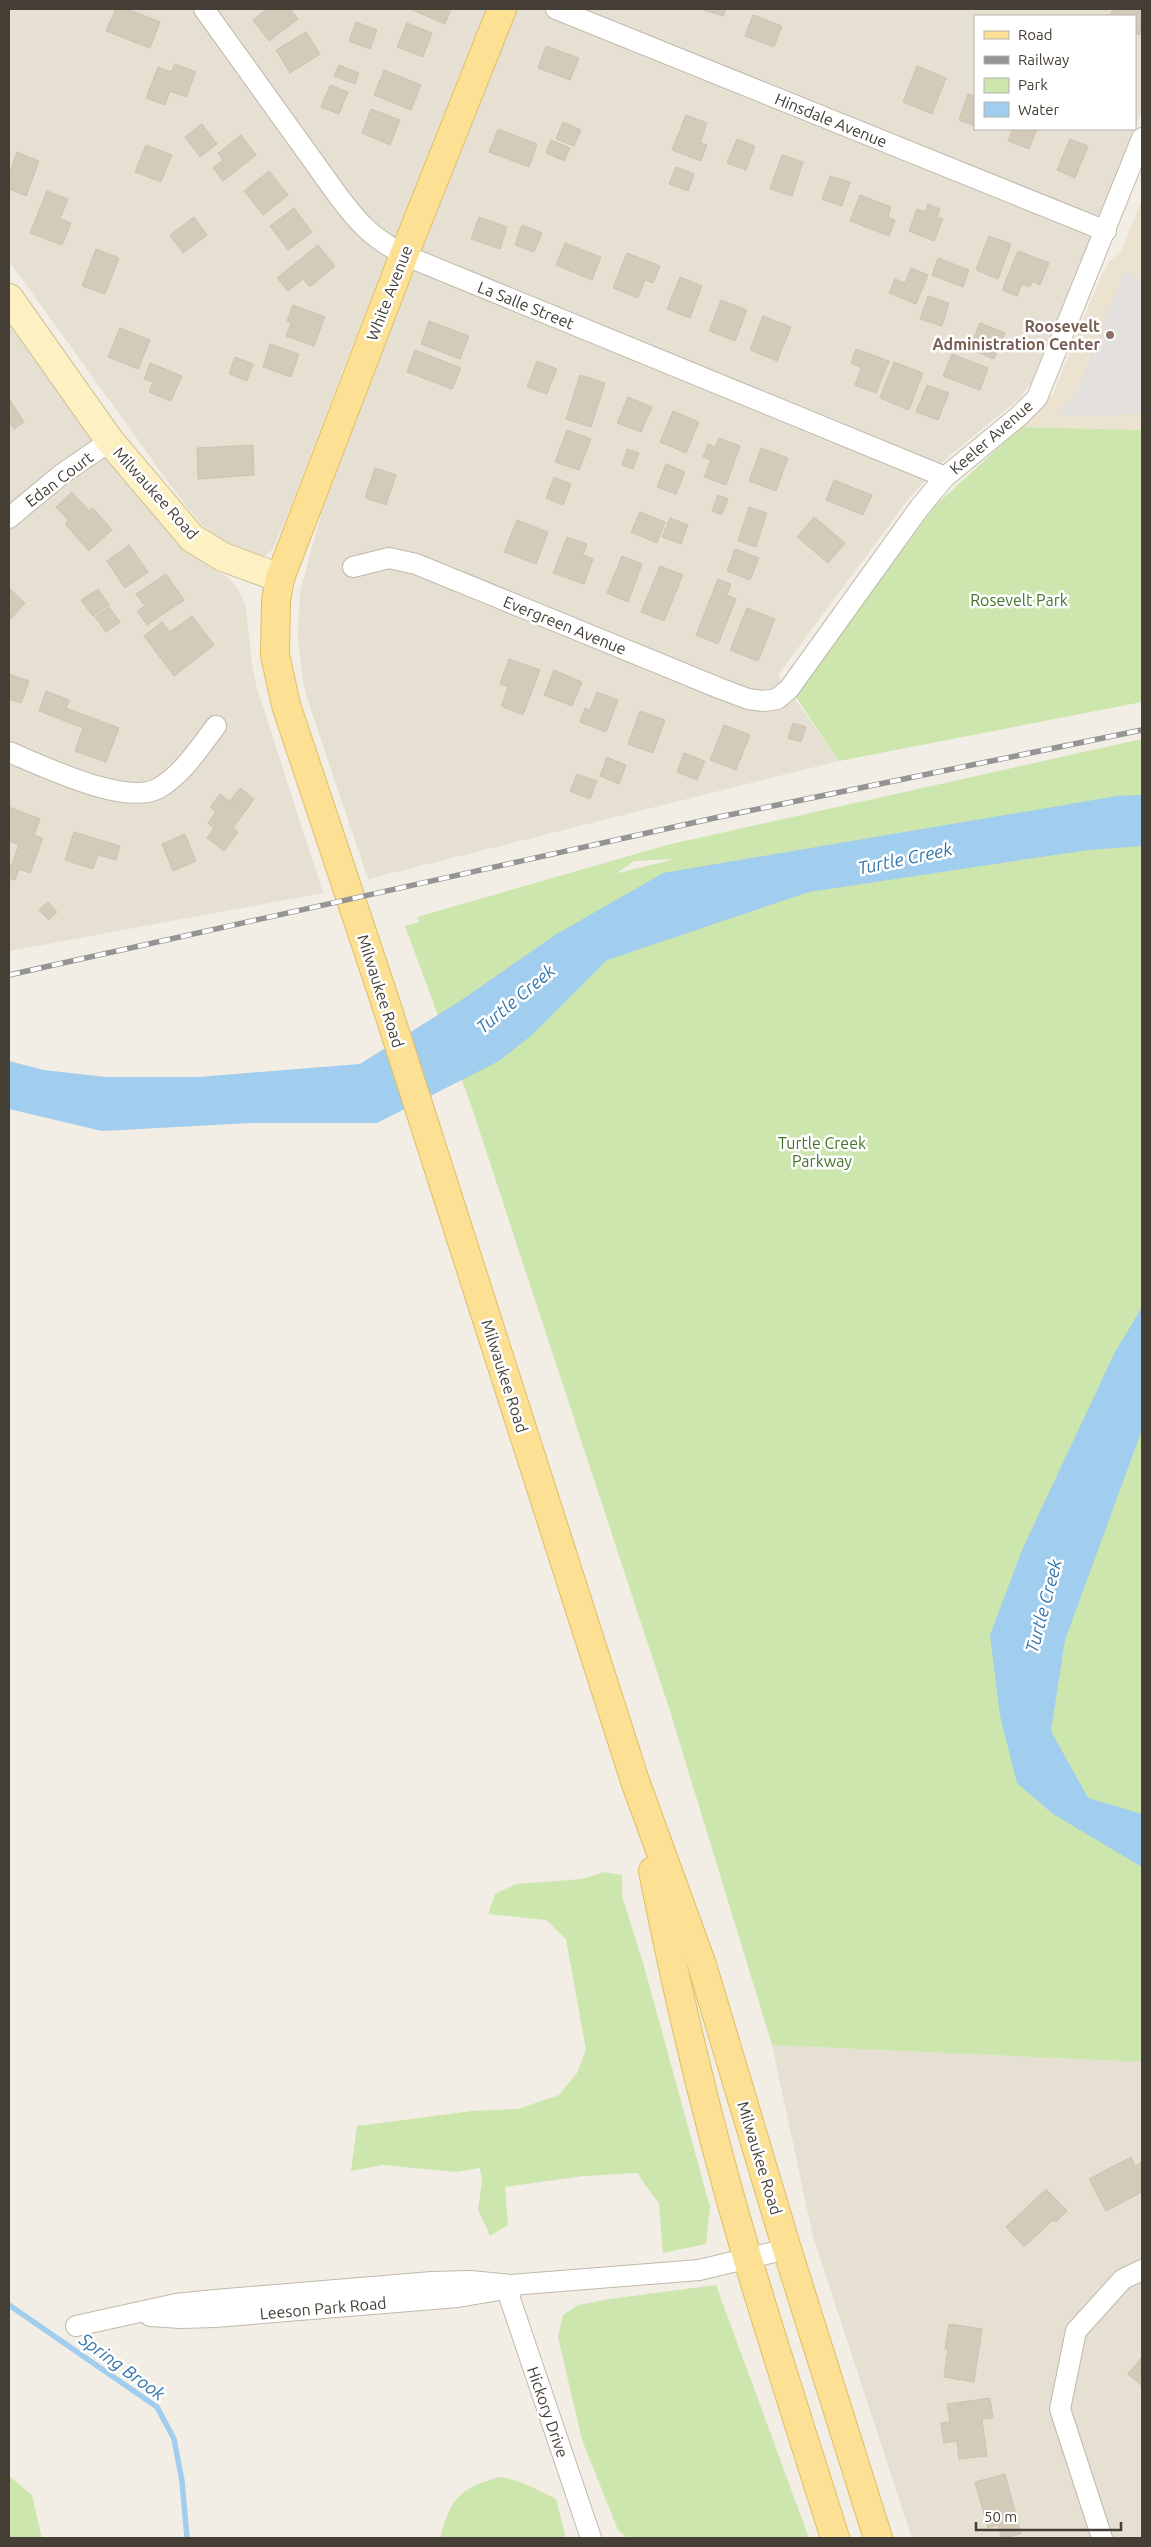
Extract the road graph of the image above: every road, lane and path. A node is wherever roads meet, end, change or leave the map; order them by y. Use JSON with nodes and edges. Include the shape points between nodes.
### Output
{"nodes":[{"id":1,"x":204,"y":9,"type":"edge"},
{"id":2,"x":502,"y":9,"type":"edge"},
{"id":3,"x":556,"y":9,"type":"edge"},
{"id":4,"x":1142,"y":138,"type":"edge"},
{"id":5,"x":1106,"y":231,"type":"junction"},
{"id":6,"x":404,"y":255,"type":"junction"},
{"id":7,"x":9,"y":298,"type":"edge"},
{"id":8,"x":110,"y":441,"type":"junction"},
{"id":9,"x":945,"y":477,"type":"junction"},
{"id":10,"x":9,"y":518,"type":"edge"},
{"id":11,"x":353,"y":567,"type":"dead end"},
{"id":12,"x":280,"y":578,"type":"junction"},
{"id":13,"x":777,"y":699,"type":"joint"},
{"id":14,"x":216,"y":726,"type":"dead end"},
{"id":15,"x":9,"y":752,"type":"edge"},
{"id":16,"x":635,"y":1781,"type":"junction"},
{"id":17,"x":787,"y":2249,"type":"junction"},
{"id":18,"x":748,"y":2259,"type":"junction"},
{"id":19,"x":1142,"y":2270,"type":"edge"},
{"id":20,"x":511,"y":2285,"type":"junction"},
{"id":21,"x":76,"y":2326,"type":"dead end"},
{"id":22,"x":591,"y":2538,"type":"edge"},
{"id":23,"x":834,"y":2538,"type":"edge"},
{"id":24,"x":878,"y":2538,"type":"edge"},
{"id":25,"x":1102,"y":2538,"type":"edge"}],
"edges":[{"from":1,"to":6,"type":"street","name":"La Salle Street","via":[[358,223],[371,236]]},
{"from":2,"to":6,"type":"main road","name":"White Avenue"},
{"from":3,"to":5,"type":"street","name":"Hinsdale Avenue"},
{"from":4,"to":5,"type":"street","name":"Keeler Avenue"},
{"from":5,"to":9,"type":"street","name":"Keeler Avenue","via":[[1037,398]]},
{"from":6,"to":9,"type":"street","name":"La Salle Street"},
{"from":6,"to":12,"type":"main road","name":"White Avenue"},
{"from":7,"to":8,"type":"street","name":"Milwaukee Road"},
{"from":8,"to":10,"type":"street","name":"Edan Court","via":[[62,474]]},
{"from":8,"to":12,"type":"street","name":"Milwaukee Road","via":[[192,538],[224,557]]},
{"from":9,"to":13,"type":"street","name":"Keeler Avenue","via":[[920,507],[816,654],[789,689]]},
{"from":11,"to":13,"type":"street","name":"Evergreen Avenue","via":[[389,558],[416,564],[740,696],[764,701]]},
{"from":12,"to":16,"type":"main road","name":"Milwaukee Road","via":[[274,624],[275,655],[286,705],[384,998]]},
{"from":14,"to":15,"type":"street","via":[[184,768],[158,789],[127,794],[98,787]]},
{"from":16,"to":17,"type":"main road","name":"Milwaukee Road","via":[[702,1965]]},
{"from":16,"to":18,"type":"main road","name":"Milwaukee Road","via":[[673,1974]]},
{"from":17,"to":18,"type":"street","name":"Leeson Park Road"},
{"from":17,"to":24,"type":"main road","name":"Milwaukee Road"},
{"from":18,"to":20,"type":"street","name":"Leeson Park Road","via":[[699,2270]]},
{"from":18,"to":23,"type":"main road","name":"Milwaukee Road"},
{"from":19,"to":25,"type":"street","via":[[1123,2279],[1076,2331],[1060,2409]]},
{"from":20,"to":21,"type":"street","name":"Leeson Park Road","via":[[470,2280],[215,2300],[176,2304]]},
{"from":20,"to":22,"type":"street","name":"Hickory Drive","via":[[510,2299]]}]}
